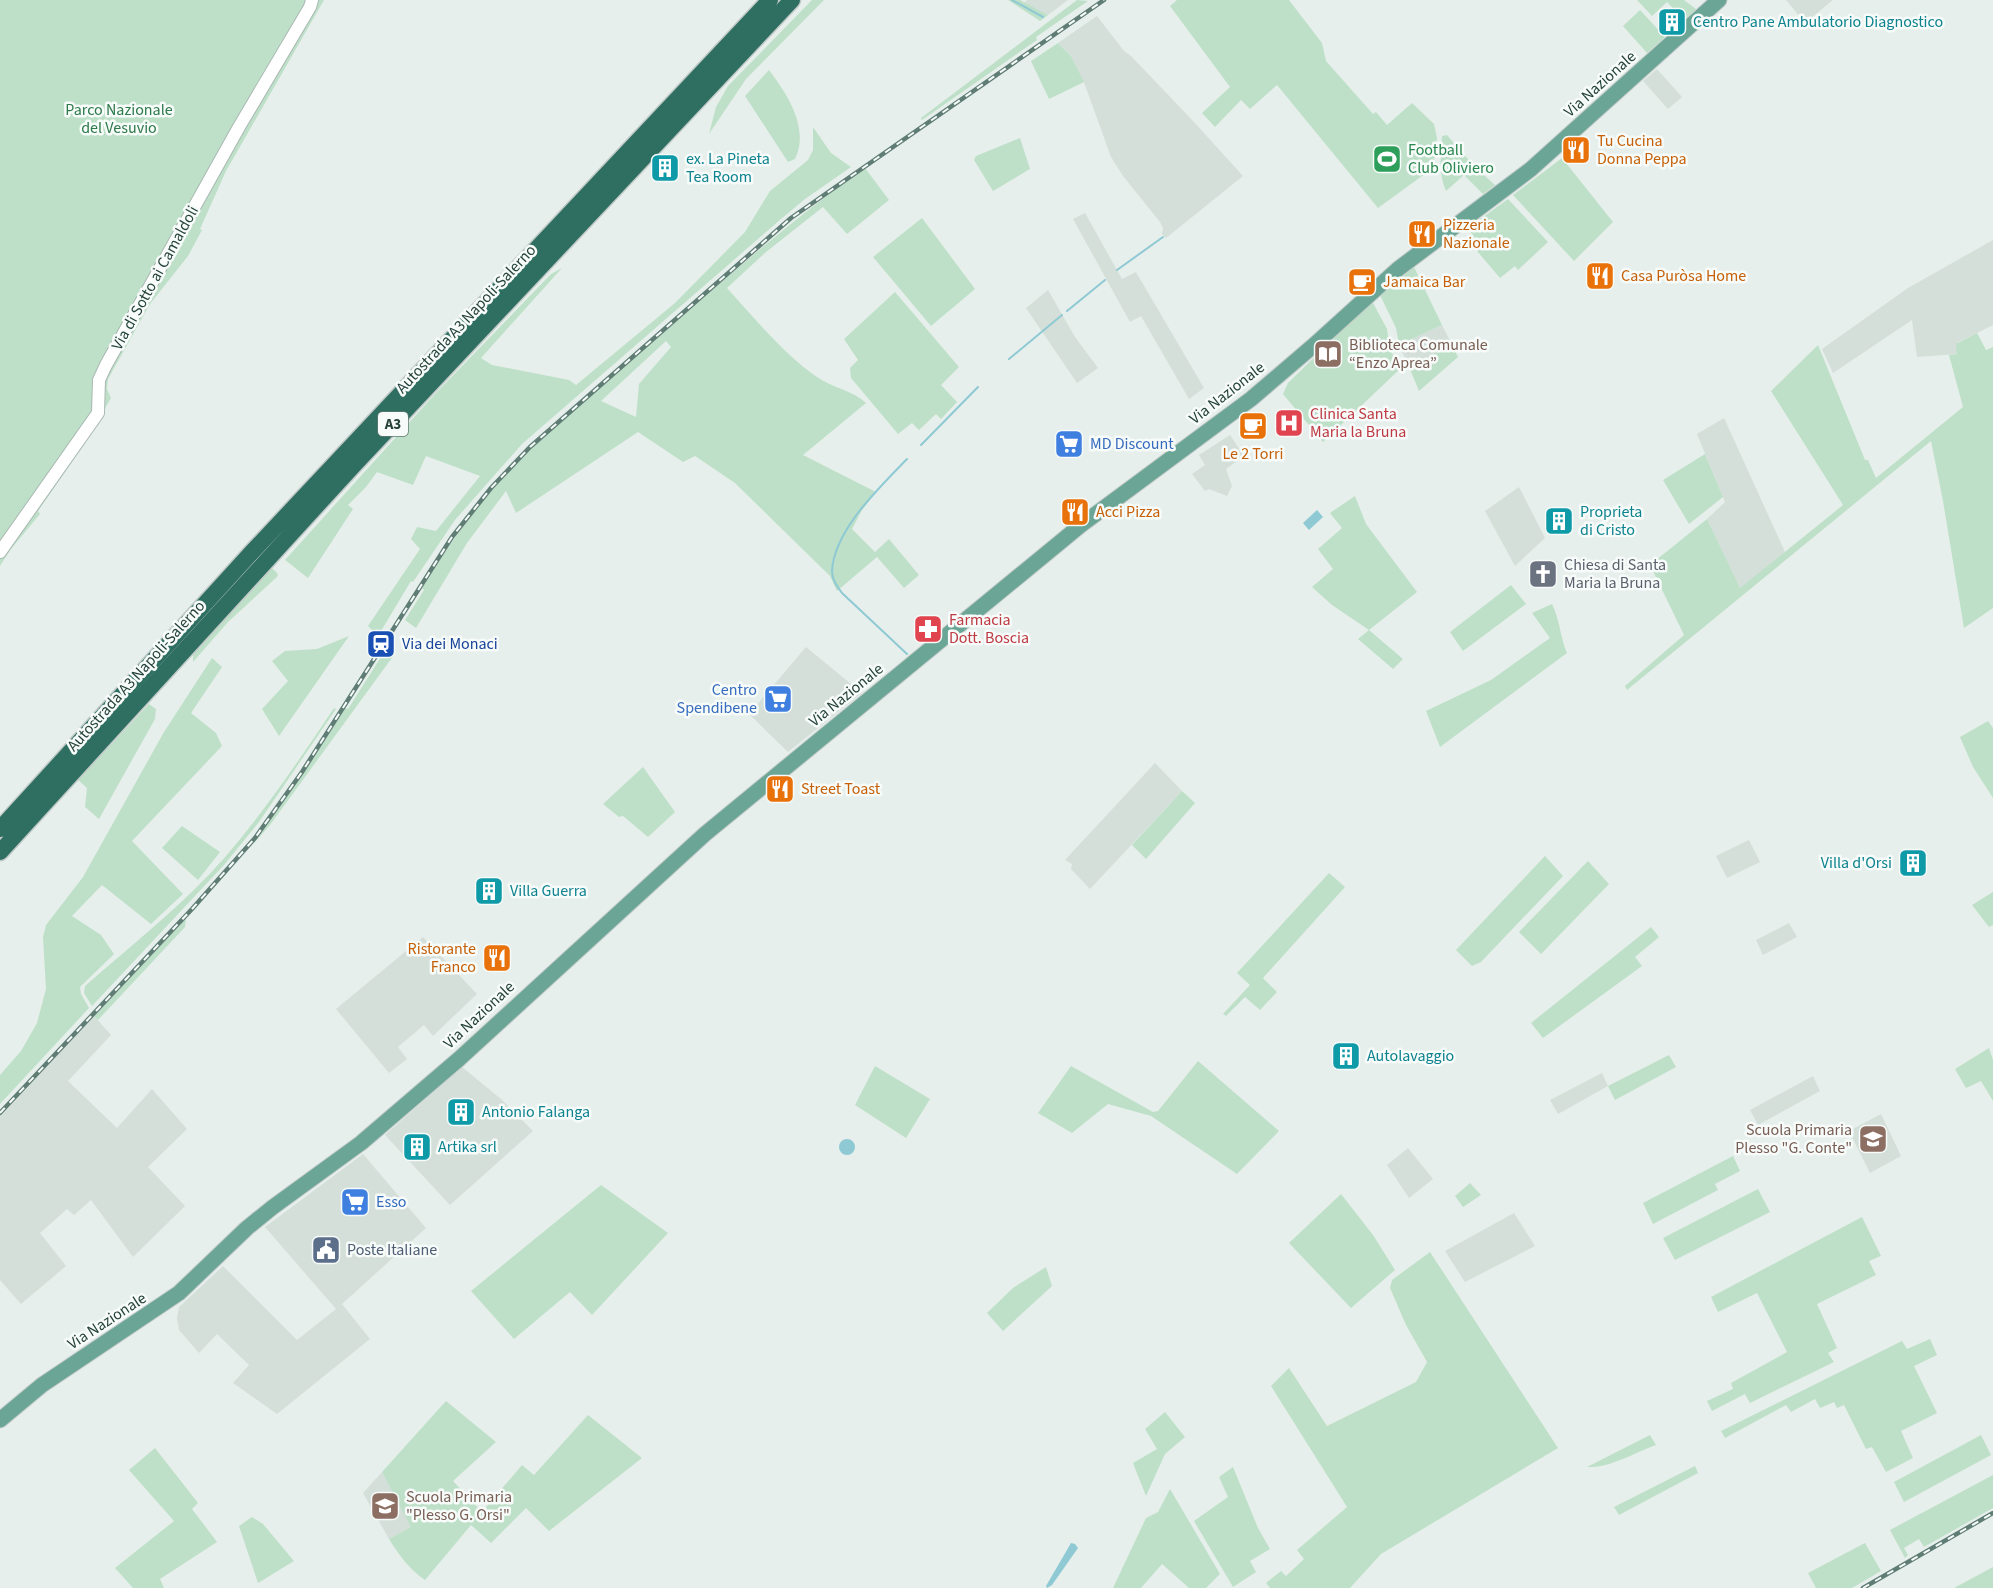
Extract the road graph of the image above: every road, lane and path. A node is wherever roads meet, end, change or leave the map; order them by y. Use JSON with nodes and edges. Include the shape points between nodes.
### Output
{"nodes":[{"id":1,"x":312,"y":0,"type":"edge"},
{"id":2,"x":770,"y":0,"type":"edge"},
{"id":3,"x":792,"y":0,"type":"edge"},
{"id":4,"x":1719,"y":0,"type":"edge"},
{"id":5,"x":0,"y":552,"type":"edge"},
{"id":6,"x":0,"y":829,"type":"edge"},
{"id":7,"x":0,"y":852,"type":"edge"},
{"id":8,"x":0,"y":1420,"type":"edge"}],
"edges":[{"from":1,"to":5,"type":"street","name":"Via di Sotto ai Camaldoli","via":[[106,365],[99,380],[98,412]]},
{"from":2,"to":6,"type":"highway","name":"Autostrada A3 Napoli-Salerno","number":"A3","via":[[252,552]]},
{"from":3,"to":7,"type":"highway","name":"Autostrada A3 Napoli-Salerno","number":"A3","via":[[354,465]]},
{"from":4,"to":8,"type":"main road","name":"Via Nazionale","via":[[1531,170],[1398,269],[1251,399],[1081,525],[688,848],[459,1059],[361,1143],[273,1206],[172,1299],[50,1380]]}]}
